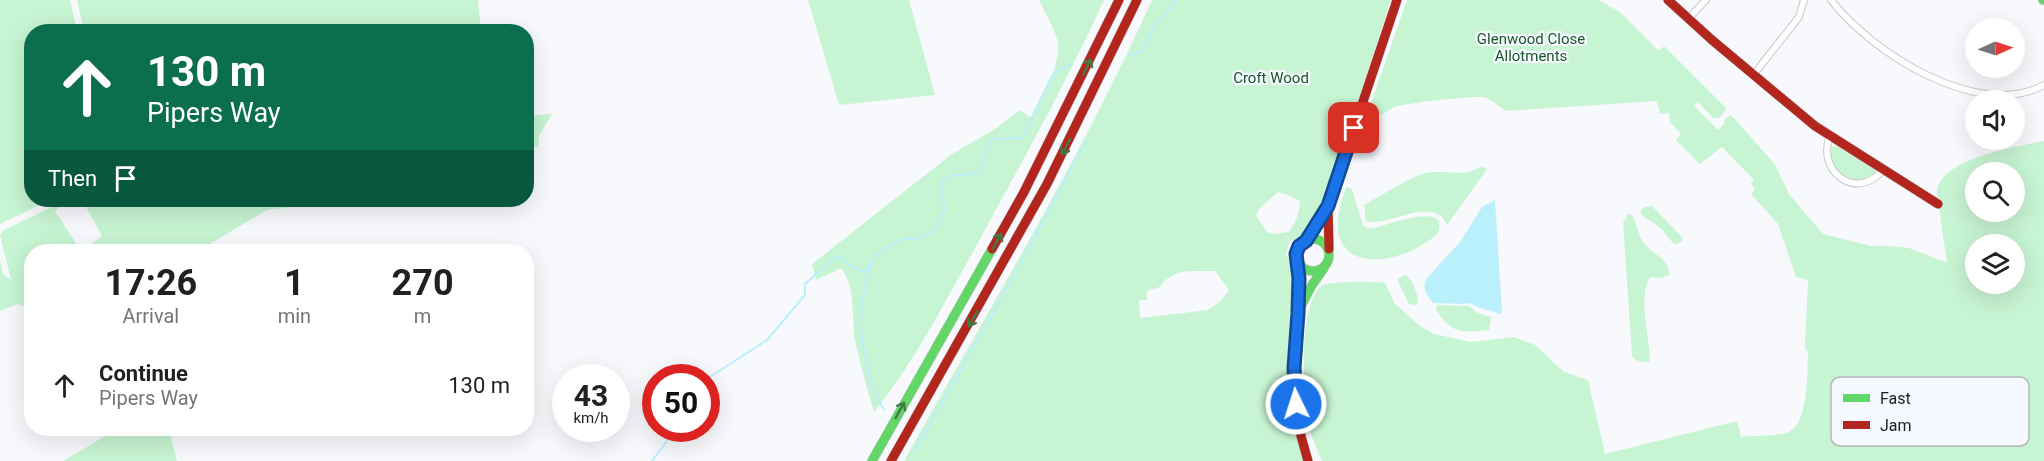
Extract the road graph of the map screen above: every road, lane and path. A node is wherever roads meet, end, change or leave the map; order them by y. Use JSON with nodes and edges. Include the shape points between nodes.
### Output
{"nodes":[{"id":1,"x":1119,"y":0,"type":"edge"},
{"id":2,"x":1137,"y":0,"type":"edge"},
{"id":3,"x":1397,"y":0,"type":"edge"},
{"id":4,"x":1668,"y":0,"type":"edge"},
{"id":5,"x":1706,"y":0,"type":"edge"},
{"id":6,"x":1804,"y":0,"type":"edge"},
{"id":7,"x":1831,"y":0,"type":"edge"},
{"id":8,"x":1688,"y":19,"type":"junction"},
{"id":9,"x":1754,"y":74,"type":"junction"},
{"id":10,"x":2044,"y":85,"type":"edge"},
{"id":11,"x":1830,"y":136,"type":"junction"},
{"id":12,"x":1883,"y":170,"type":"junction"},
{"id":13,"x":1938,"y":204,"type":"dead end"},
{"id":14,"x":1328,"y":206,"type":"junction"},
{"id":15,"x":1306,"y":241,"type":"junction"},
{"id":16,"x":1329,"y":249,"type":"junction"},
{"id":17,"x":1298,"y":262,"type":"junction"},
{"id":18,"x":1324,"y":268,"type":"junction"},
{"id":19,"x":1298,"y":313,"type":"junction"},
{"id":20,"x":872,"y":461,"type":"edge"},
{"id":21,"x":891,"y":461,"type":"edge"},
{"id":22,"x":1308,"y":461,"type":"edge"}],
"edges":[{"from":20,"to":1,"type":"main road","one_way":true,"via":[[1024,192]]},
{"from":2,"to":21,"type":"main road","one_way":true,"via":[[1038,201]]},
{"from":3,"to":14,"type":"main road"},
{"from":4,"to":8,"type":"main road"},
{"from":5,"to":8,"type":"street"},
{"from":6,"to":9,"type":"street","via":[[1797,20]]},
{"from":7,"to":10,"type":"street","via":[[1845,17],[1882,47],[1912,67],[1953,86],[1995,96]]},
{"from":8,"to":9,"type":"main road"},
{"from":9,"to":11,"type":"main road"},
{"from":11,"to":12,"type":"main road"},
{"from":11,"to":12,"type":"street","via":[[1829,161],[1842,179],[1866,184]]},
{"from":12,"to":13,"type":"main road"},
{"from":14,"to":15,"type":"main road"},
{"from":14,"to":16,"type":"main road"},
{"from":15,"to":16,"type":"main road","via":[[1319,241]]},
{"from":15,"to":17,"type":"main road","via":[[1298,248]]},
{"from":16,"to":18,"type":"main road","via":[[1330,258]]},
{"from":17,"to":18,"type":"main road","via":[[1312,270]]},
{"from":17,"to":19,"type":"main road"},
{"from":18,"to":19,"type":"main road"},
{"from":19,"to":22,"type":"main road","via":[[1294,383]]}]}
